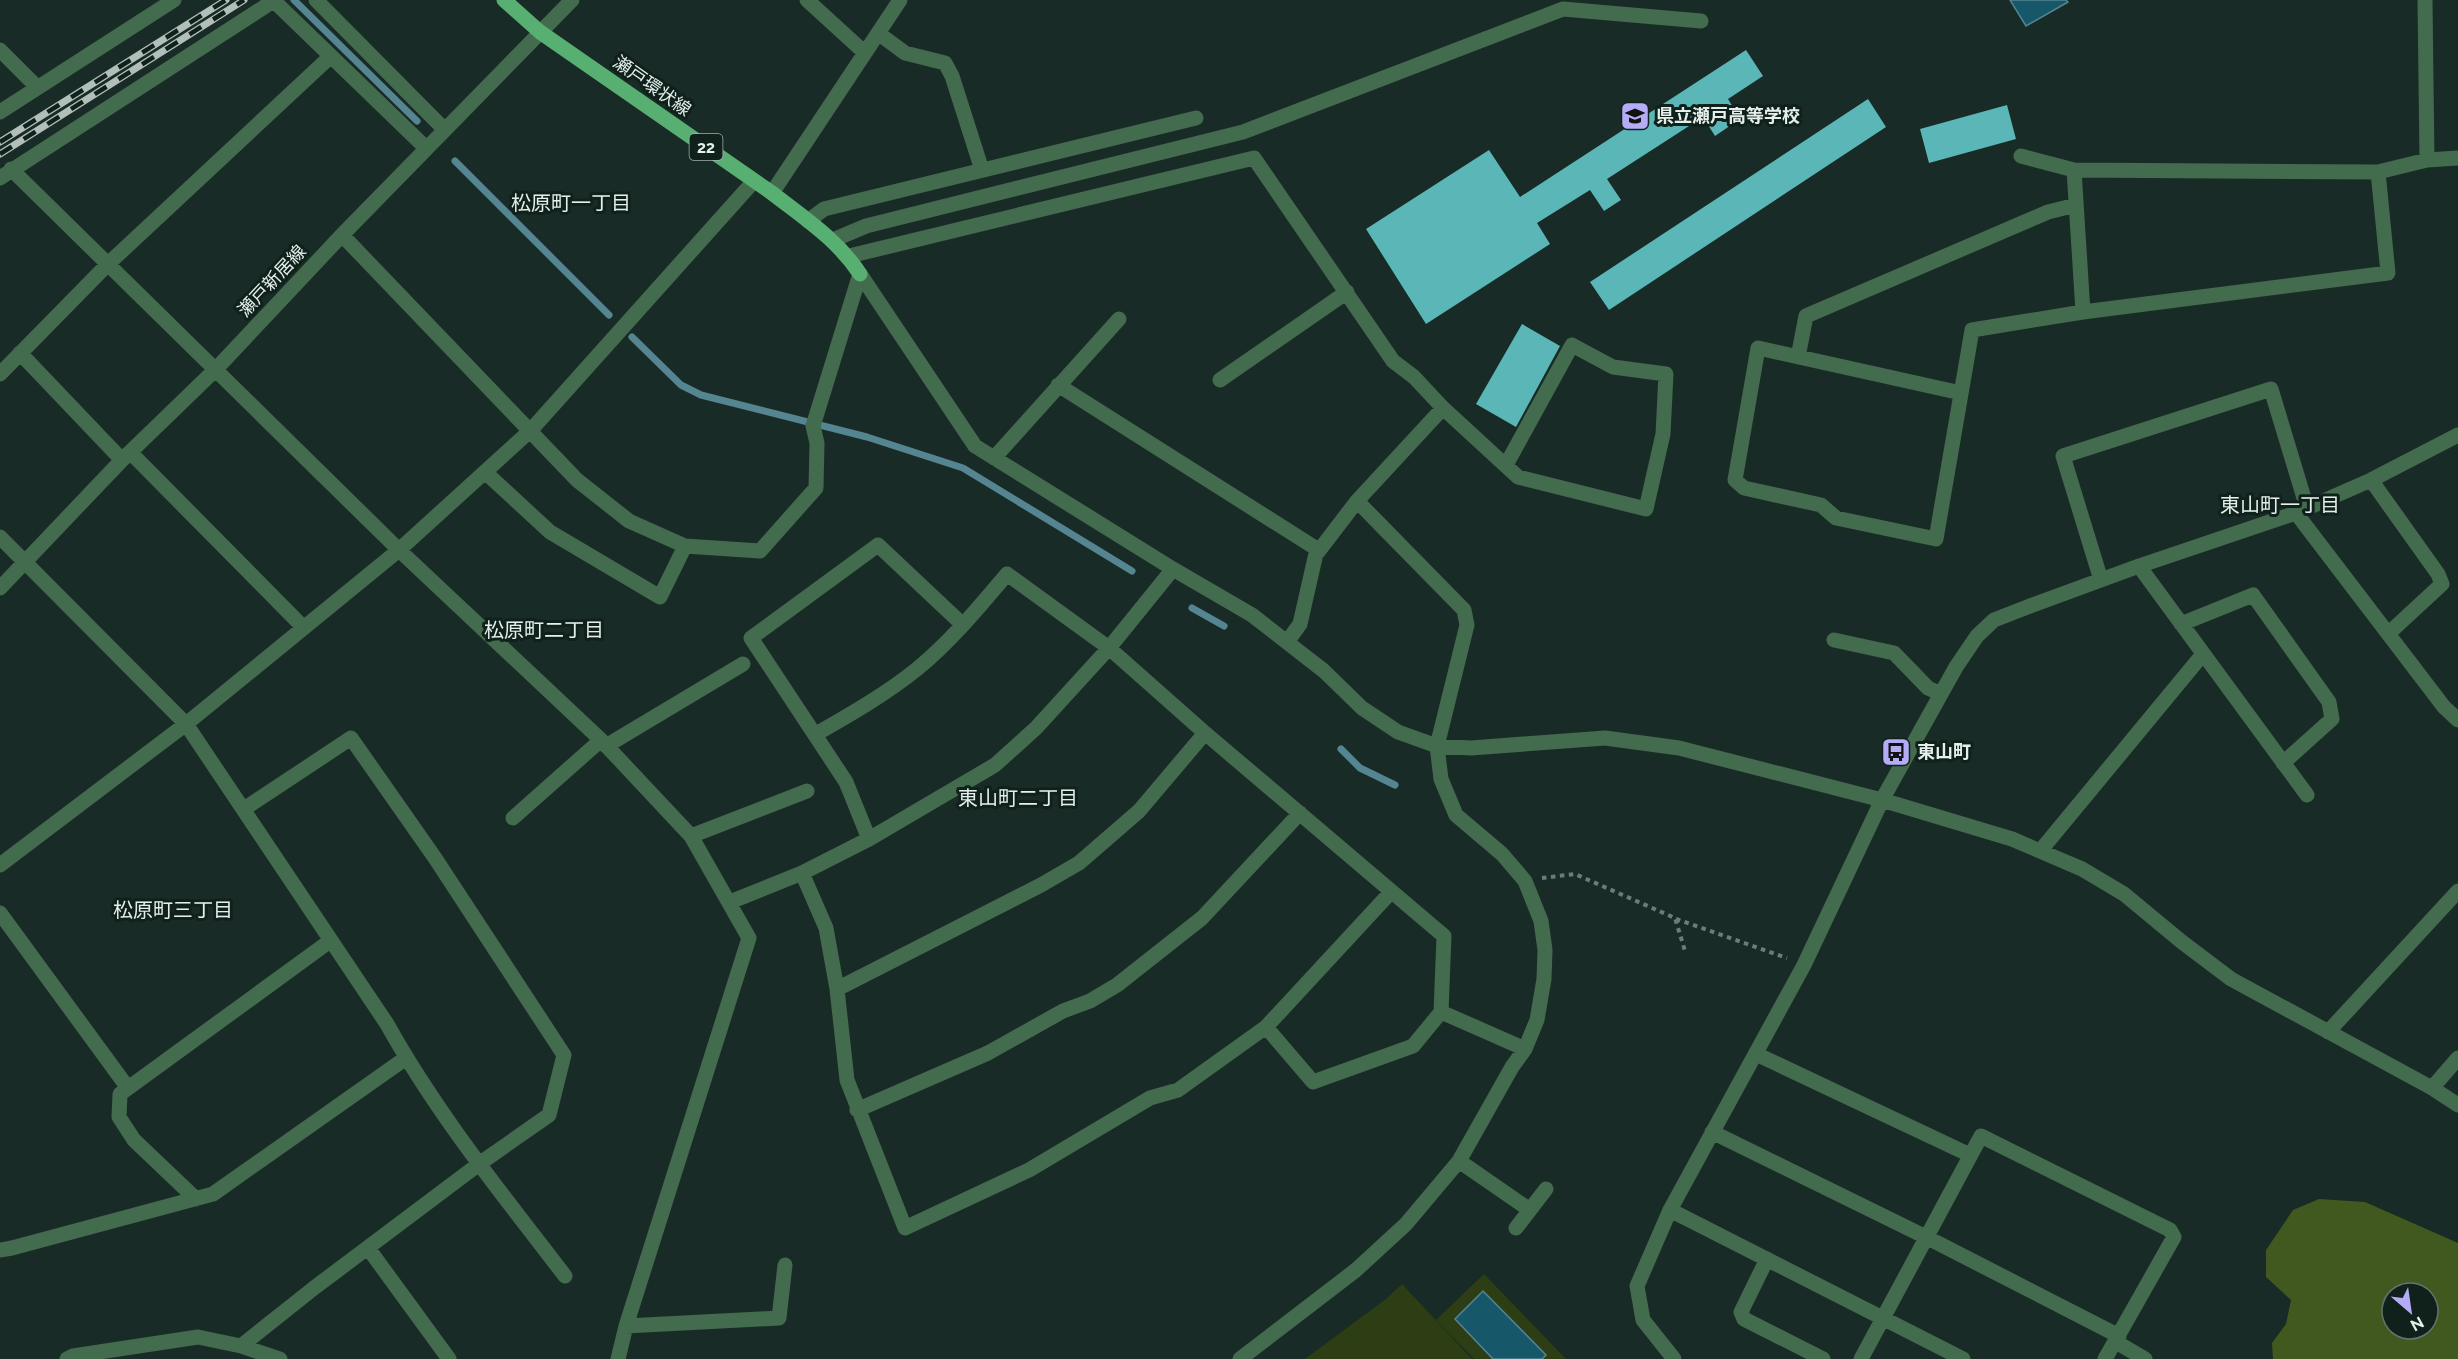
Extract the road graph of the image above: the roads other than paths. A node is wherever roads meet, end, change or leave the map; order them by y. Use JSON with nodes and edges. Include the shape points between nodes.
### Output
{"nodes":[{"id":1,"x":174,"y":0,"type":"edge"},
{"id":2,"x":316,"y":0,"type":"edge"},
{"id":3,"x":504,"y":0,"type":"edge"},
{"id":4,"x":572,"y":0,"type":"edge"},
{"id":5,"x":807,"y":0,"type":"edge"},
{"id":6,"x":900,"y":0,"type":"edge"},
{"id":7,"x":2425,"y":0,"type":"edge"},
{"id":8,"x":274,"y":1,"type":"edge"},
{"id":9,"x":1701,"y":21,"type":"dead end"},
{"id":10,"x":540,"y":32,"type":"junction"},
{"id":11,"x":878,"y":33,"type":"junction"},
{"id":12,"x":0,"y":50,"type":"edge"},
{"id":13,"x":865,"y":53,"type":"junction"},
{"id":14,"x":331,"y":56,"type":"junction"},
{"id":15,"x":37,"y":87,"type":"junction"},
{"id":16,"x":0,"y":112,"type":"edge"},
{"id":17,"x":1197,"y":118,"type":"dead end"},
{"id":18,"x":444,"y":130,"type":"junction"},
{"id":19,"x":426,"y":148,"type":"junction"},
{"id":20,"x":2021,"y":156,"type":"dead end"},
{"id":21,"x":2427,"y":159,"type":"junction"},
{"id":22,"x":2458,"y":159,"type":"edge"},
{"id":23,"x":982,"y":170,"type":"junction"},
{"id":24,"x":2074,"y":170,"type":"junction"},
{"id":25,"x":2378,"y":172,"type":"junction"},
{"id":26,"x":5,"y":174,"type":"edge"},
{"id":27,"x":754,"y":180,"type":"junction"},
{"id":28,"x":772,"y":193,"type":"junction"},
{"id":29,"x":2076,"y":206,"type":"junction"},
{"id":30,"x":808,"y":221,"type":"junction"},
{"id":31,"x":342,"y":235,"type":"junction"},
{"id":32,"x":833,"y":240,"type":"junction"},
{"id":33,"x":849,"y":256,"type":"junction"},
{"id":34,"x":108,"y":264,"type":"junction"},
{"id":35,"x":860,"y":274,"type":"junction"},
{"id":36,"x":1347,"y":292,"type":"junction"},
{"id":37,"x":2083,"y":312,"type":"junction"},
{"id":38,"x":1119,"y":319,"type":"dead end"},
{"id":39,"x":20,"y":353,"type":"junction"},
{"id":40,"x":1798,"y":357,"type":"junction"},
{"id":41,"x":216,"y":369,"type":"junction"},
{"id":42,"x":0,"y":374,"type":"edge"},
{"id":43,"x":1220,"y":380,"type":"dead end"},
{"id":44,"x":1058,"y":385,"type":"junction"},
{"id":45,"x":1961,"y":393,"type":"junction"},
{"id":46,"x":1443,"y":408,"type":"junction"},
{"id":47,"x":531,"y":430,"type":"junction"},
{"id":48,"x":2458,"y":435,"type":"edge"},
{"id":49,"x":126,"y":456,"type":"junction"},
{"id":50,"x":994,"y":458,"type":"junction"},
{"id":51,"x":1506,"y":465,"type":"junction"},
{"id":52,"x":485,"y":472,"type":"junction"},
{"id":53,"x":2371,"y":480,"type":"junction"},
{"id":54,"x":1357,"y":501,"type":"junction"},
{"id":55,"x":2301,"y":511,"type":"junction"},
{"id":56,"x":0,"y":537,"type":"edge"},
{"id":57,"x":686,"y":546,"type":"junction"},
{"id":58,"x":1317,"y":549,"type":"junction"},
{"id":59,"x":399,"y":550,"type":"junction"},
{"id":60,"x":24,"y":562,"type":"junction"},
{"id":61,"x":2139,"y":566,"type":"junction"},
{"id":62,"x":1173,"y":570,"type":"junction"},
{"id":63,"x":2101,"y":580,"type":"junction"},
{"id":64,"x":0,"y":588,"type":"edge"},
{"id":65,"x":2181,"y":624,"type":"junction"},
{"id":66,"x":963,"y":625,"type":"junction"},
{"id":67,"x":304,"y":628,"type":"junction"},
{"id":68,"x":2389,"y":633,"type":"junction"},
{"id":69,"x":1834,"y":640,"type":"dead end"},
{"id":70,"x":1287,"y":642,"type":"junction"},
{"id":71,"x":1109,"y":648,"type":"junction"},
{"id":72,"x":2203,"y":654,"type":"junction"},
{"id":73,"x":743,"y":664,"type":"dead end"},
{"id":74,"x":1941,"y":694,"type":"junction"},
{"id":75,"x":2458,"y":720,"type":"edge"},
{"id":76,"x":186,"y":724,"type":"junction"},
{"id":77,"x":1205,"y":733,"type":"junction"},
{"id":78,"x":816,"y":734,"type":"junction"},
{"id":79,"x":603,"y":743,"type":"junction"},
{"id":80,"x":1437,"y":746,"type":"junction"},
{"id":81,"x":2283,"y":763,"type":"junction"},
{"id":82,"x":807,"y":791,"type":"dead end"},
{"id":83,"x":2307,"y":795,"type":"dead end"},
{"id":84,"x":1882,"y":800,"type":"junction"},
{"id":85,"x":244,"y":809,"type":"junction"},
{"id":86,"x":1300,"y":813,"type":"junction"},
{"id":87,"x":513,"y":818,"type":"dead end"},
{"id":88,"x":691,"y":836,"type":"junction"},
{"id":89,"x":869,"y":840,"type":"junction"},
{"id":90,"x":2041,"y":850,"type":"junction"},
{"id":91,"x":0,"y":865,"type":"edge"},
{"id":92,"x":802,"y":873,"type":"junction"},
{"id":93,"x":2458,"y":891,"type":"edge"},
{"id":94,"x":1391,"y":892,"type":"junction"},
{"id":95,"x":730,"y":902,"type":"junction"},
{"id":96,"x":0,"y":913,"type":"edge"},
{"id":97,"x":330,"y":941,"type":"junction"},
{"id":98,"x":837,"y":989,"type":"junction"},
{"id":99,"x":1441,"y":1012,"type":"junction"},
{"id":100,"x":1266,"y":1026,"type":"junction"},
{"id":101,"x":2328,"y":1032,"type":"junction"},
{"id":102,"x":1525,"y":1049,"type":"junction"},
{"id":103,"x":1756,"y":1054,"type":"junction"},
{"id":104,"x":406,"y":1058,"type":"junction"},
{"id":105,"x":2458,"y":1058,"type":"edge"},
{"id":106,"x":128,"y":1088,"type":"junction"},
{"id":107,"x":2432,"y":1088,"type":"junction"},
{"id":108,"x":2458,"y":1105,"type":"edge"},
{"id":109,"x":857,"y":1110,"type":"junction"},
{"id":110,"x":1712,"y":1132,"type":"junction"},
{"id":111,"x":1970,"y":1155,"type":"junction"},
{"id":112,"x":1460,"y":1161,"type":"junction"},
{"id":113,"x":479,"y":1164,"type":"junction"},
{"id":114,"x":1546,"y":1189,"type":"dead end"},
{"id":115,"x":196,"y":1199,"type":"junction"},
{"id":116,"x":1530,"y":1210,"type":"junction"},
{"id":117,"x":1670,"y":1210,"type":"junction"},
{"id":118,"x":1516,"y":1228,"type":"dead end"},
{"id":119,"x":1928,"y":1238,"type":"junction"},
{"id":120,"x":368,"y":1248,"type":"junction"},
{"id":121,"x":0,"y":1250,"type":"edge"},
{"id":122,"x":1767,"y":1259,"type":"junction"},
{"id":123,"x":785,"y":1265,"type":"dead end"},
{"id":124,"x":565,"y":1276,"type":"dead end"},
{"id":125,"x":1884,"y":1318,"type":"junction"},
{"id":126,"x":626,"y":1326,"type":"junction"},
{"id":127,"x":2118,"y":1339,"type":"junction"},
{"id":128,"x":241,"y":1346,"type":"junction"},
{"id":129,"x":67,"y":1359,"type":"edge"},
{"id":130,"x":280,"y":1359,"type":"edge"},
{"id":131,"x":449,"y":1359,"type":"edge"},
{"id":132,"x":618,"y":1359,"type":"edge"},
{"id":133,"x":1240,"y":1359,"type":"edge"},
{"id":134,"x":1674,"y":1359,"type":"edge"},
{"id":135,"x":1823,"y":1359,"type":"edge"},
{"id":136,"x":1861,"y":1359,"type":"edge"},
{"id":137,"x":1963,"y":1359,"type":"edge"},
{"id":138,"x":2105,"y":1359,"type":"edge"},
{"id":139,"x":2145,"y":1359,"type":"edge"}],
"edges":[{"from":1,"to":15,"type":"street"},
{"from":2,"to":18,"type":"street"},
{"from":3,"to":10,"type":"main road","name":"瀬戸環状線","number":"22"},
{"from":4,"to":10,"type":"street","name":"瀬戸新居線"},
{"from":5,"to":13,"type":"street"},
{"from":6,"to":11,"type":"street"},
{"from":7,"to":21,"type":"street"},
{"from":8,"to":14,"type":"street"},
{"from":8,"to":26,"type":"street"},
{"from":9,"to":32,"type":"street","via":[[1563,9],[1243,132],[866,226]]},
{"from":10,"to":18,"type":"street","name":"瀬戸新居線"},
{"from":10,"to":27,"type":"main road","name":"瀬戸環状線","number":"22"},
{"from":11,"to":13,"type":"street"},
{"from":11,"to":23,"type":"street","via":[[905,53],[945,63]]},
{"from":12,"to":15,"type":"street"},
{"from":13,"to":28,"type":"street"},
{"from":14,"to":19,"type":"street"},
{"from":14,"to":34,"type":"street"},
{"from":15,"to":16,"type":"street"},
{"from":17,"to":23,"type":"street"},
{"from":18,"to":19,"type":"street","name":"瀬戸新居線"},
{"from":19,"to":31,"type":"street","name":"瀬戸新居線"},
{"from":20,"to":24,"type":"street"},
{"from":21,"to":22,"type":"street"},
{"from":21,"to":25,"type":"street"},
{"from":23,"to":30,"type":"street","via":[[824,209]]},
{"from":24,"to":25,"type":"street"},
{"from":24,"to":29,"type":"street"},
{"from":25,"to":37,"type":"street","via":[[2388,273]]},
{"from":26,"to":34,"type":"street"},
{"from":27,"to":28,"type":"main road","name":"瀬戸環状線","number":"22"},
{"from":27,"to":47,"type":"street"},
{"from":28,"to":30,"type":"main road","name":"瀬戸環状線","number":"22"},
{"from":29,"to":37,"type":"street"},
{"from":29,"to":40,"type":"street","via":[[2048,212],[1806,316]]},
{"from":30,"to":32,"type":"main road","name":"瀬戸環状線","number":"22"},
{"from":31,"to":41,"type":"street","name":"瀬戸新居線"},
{"from":31,"to":47,"type":"street"},
{"from":32,"to":33,"type":"main road","name":"瀬戸環状線","number":"22"},
{"from":33,"to":35,"type":"main road","name":"瀬戸環状線","number":"22"},
{"from":33,"to":36,"type":"street","via":[[1254,158]]},
{"from":34,"to":39,"type":"street"},
{"from":34,"to":41,"type":"street"},
{"from":35,"to":50,"type":"street","via":[[975,446]]},
{"from":35,"to":57,"type":"street","via":[[815,420],[816,488],[760,551]]},
{"from":36,"to":43,"type":"street"},
{"from":36,"to":46,"type":"street","via":[[1393,361]]},
{"from":37,"to":45,"type":"street","via":[[1972,330]]},
{"from":38,"to":44,"type":"street"},
{"from":39,"to":42,"type":"street"},
{"from":39,"to":49,"type":"street"},
{"from":40,"to":45,"type":"street"},
{"from":40,"to":45,"type":"street","via":[[1758,348],[1735,480],[1744,488],[1821,505],[1836,518],[1936,539]]},
{"from":41,"to":49,"type":"street","name":"瀬戸新居線"},
{"from":41,"to":59,"type":"street"},
{"from":44,"to":50,"type":"street"},
{"from":44,"to":58,"type":"street"},
{"from":46,"to":51,"type":"street"},
{"from":46,"to":54,"type":"street"},
{"from":47,"to":52,"type":"street"},
{"from":47,"to":57,"type":"street","via":[[577,480],[629,521]]},
{"from":48,"to":53,"type":"street"},
{"from":49,"to":60,"type":"street","name":"瀬戸新居線"},
{"from":49,"to":67,"type":"street"},
{"from":50,"to":62,"type":"street"},
{"from":51,"to":51,"type":"street","via":[[1572,345],[1613,367],[1666,374],[1663,434],[1646,509],[1518,477]]},
{"from":52,"to":57,"type":"street","via":[[550,532],[660,597]]},
{"from":52,"to":59,"type":"street"},
{"from":53,"to":55,"type":"street"},
{"from":53,"to":68,"type":"street","via":[[2442,584]]},
{"from":54,"to":58,"type":"street","via":[[1318,552]]},
{"from":54,"to":80,"type":"street","via":[[1464,610],[1467,625]]},
{"from":55,"to":61,"type":"street"},
{"from":55,"to":63,"type":"street","via":[[2271,389],[2063,456]]},
{"from":55,"to":68,"type":"street"},
{"from":56,"to":60,"type":"street"},
{"from":58,"to":70,"type":"street","via":[[1300,624]]},
{"from":59,"to":67,"type":"street"},
{"from":59,"to":79,"type":"street"},
{"from":60,"to":64,"type":"street","name":"瀬戸新居線"},
{"from":60,"to":76,"type":"street"},
{"from":61,"to":63,"type":"street"},
{"from":61,"to":65,"type":"street"},
{"from":62,"to":70,"type":"street","via":[[1252,615]]},
{"from":62,"to":71,"type":"street"},
{"from":63,"to":74,"type":"street","via":[[1994,620],[1977,636]]},
{"from":65,"to":72,"type":"street"},
{"from":65,"to":81,"type":"street","via":[[2253,595],[2329,702],[2332,719]]},
{"from":66,"to":71,"type":"street","via":[[1007,574]]},
{"from":66,"to":78,"type":"street","via":[[911,674]]},
{"from":66,"to":78,"type":"street","via":[[878,545],[751,638]]},
{"from":67,"to":76,"type":"street"},
{"from":68,"to":75,"type":"street","via":[[2444,708]]},
{"from":69,"to":74,"type":"street","via":[[1894,653],[1928,688]]},
{"from":70,"to":80,"type":"street","via":[[1362,708],[1398,732]]},
{"from":71,"to":77,"type":"street"},
{"from":71,"to":89,"type":"street","via":[[1036,728],[995,765]]},
{"from":72,"to":81,"type":"street"},
{"from":72,"to":90,"type":"street"},
{"from":73,"to":79,"type":"street"},
{"from":74,"to":84,"type":"street"},
{"from":76,"to":85,"type":"street"},
{"from":76,"to":91,"type":"street"},
{"from":77,"to":86,"type":"street"},
{"from":77,"to":98,"type":"street","via":[[1139,811],[1079,863]]},
{"from":78,"to":89,"type":"street","via":[[846,782]]},
{"from":79,"to":87,"type":"street"},
{"from":79,"to":88,"type":"street"},
{"from":80,"to":84,"type":"street","via":[[1472,748],[1605,738],[1678,748]]},
{"from":80,"to":102,"type":"street","via":[[1441,779],[1456,815],[1502,854],[1525,881],[1541,921],[1544,979],[1537,1020]]},
{"from":81,"to":83,"type":"street"},
{"from":82,"to":88,"type":"street"},
{"from":84,"to":90,"type":"street"},
{"from":84,"to":103,"type":"street","via":[[1804,965]]},
{"from":85,"to":97,"type":"street"},
{"from":85,"to":113,"type":"street","via":[[351,738],[531,1003],[564,1055],[549,1115]]},
{"from":86,"to":94,"type":"street"},
{"from":86,"to":109,"type":"street","via":[[1202,918],[1117,986],[988,1053]]},
{"from":88,"to":95,"type":"street"},
{"from":89,"to":92,"type":"street"},
{"from":90,"to":101,"type":"street","via":[[2124,894],[2231,979]]},
{"from":92,"to":95,"type":"street"},
{"from":92,"to":98,"type":"street","via":[[826,928]]},
{"from":93,"to":101,"type":"street"},
{"from":94,"to":99,"type":"street","via":[[1444,936]]},
{"from":94,"to":100,"type":"street"},
{"from":95,"to":126,"type":"street","via":[[749,938]]},
{"from":96,"to":106,"type":"street"},
{"from":97,"to":104,"type":"street"},
{"from":97,"to":106,"type":"street"},
{"from":98,"to":109,"type":"street","via":[[847,1080]]},
{"from":99,"to":100,"type":"street","via":[[1413,1047],[1313,1082]]},
{"from":99,"to":102,"type":"street"},
{"from":100,"to":109,"type":"street","via":[[1178,1090],[1150,1098],[1029,1170],[905,1228]]},
{"from":101,"to":107,"type":"street"},
{"from":102,"to":112,"type":"street"},
{"from":103,"to":110,"type":"street"},
{"from":103,"to":111,"type":"street"},
{"from":104,"to":113,"type":"street"},
{"from":104,"to":115,"type":"street","via":[[213,1194]]},
{"from":105,"to":107,"type":"street"},
{"from":106,"to":115,"type":"street","via":[[120,1094],[119,1117],[134,1140]]},
{"from":107,"to":108,"type":"street"},
{"from":110,"to":117,"type":"street"},
{"from":110,"to":119,"type":"street"},
{"from":111,"to":119,"type":"street"},
{"from":111,"to":127,"type":"street","via":[[1981,1136],[2170,1230],[2174,1237]]},
{"from":112,"to":116,"type":"street"},
{"from":112,"to":133,"type":"street","via":[[1406,1224],[1356,1270]]},
{"from":113,"to":120,"type":"street"},
{"from":113,"to":124,"type":"street"},
{"from":114,"to":116,"type":"street"},
{"from":115,"to":121,"type":"street"},
{"from":116,"to":118,"type":"street"},
{"from":117,"to":122,"type":"street"},
{"from":117,"to":134,"type":"street","via":[[1636,1286],[1643,1320]]},
{"from":119,"to":125,"type":"street"},
{"from":119,"to":127,"type":"street"},
{"from":120,"to":128,"type":"street"},
{"from":120,"to":131,"type":"street"},
{"from":122,"to":125,"type":"street"},
{"from":122,"to":135,"type":"street","via":[[1741,1312],[1744,1319]]},
{"from":123,"to":126,"type":"street","via":[[779,1318]]},
{"from":125,"to":136,"type":"street"},
{"from":125,"to":137,"type":"street"},
{"from":126,"to":132,"type":"street"},
{"from":127,"to":138,"type":"street"},
{"from":127,"to":139,"type":"street"},
{"from":128,"to":129,"type":"street","via":[[198,1337]]},
{"from":128,"to":130,"type":"street"}]}
